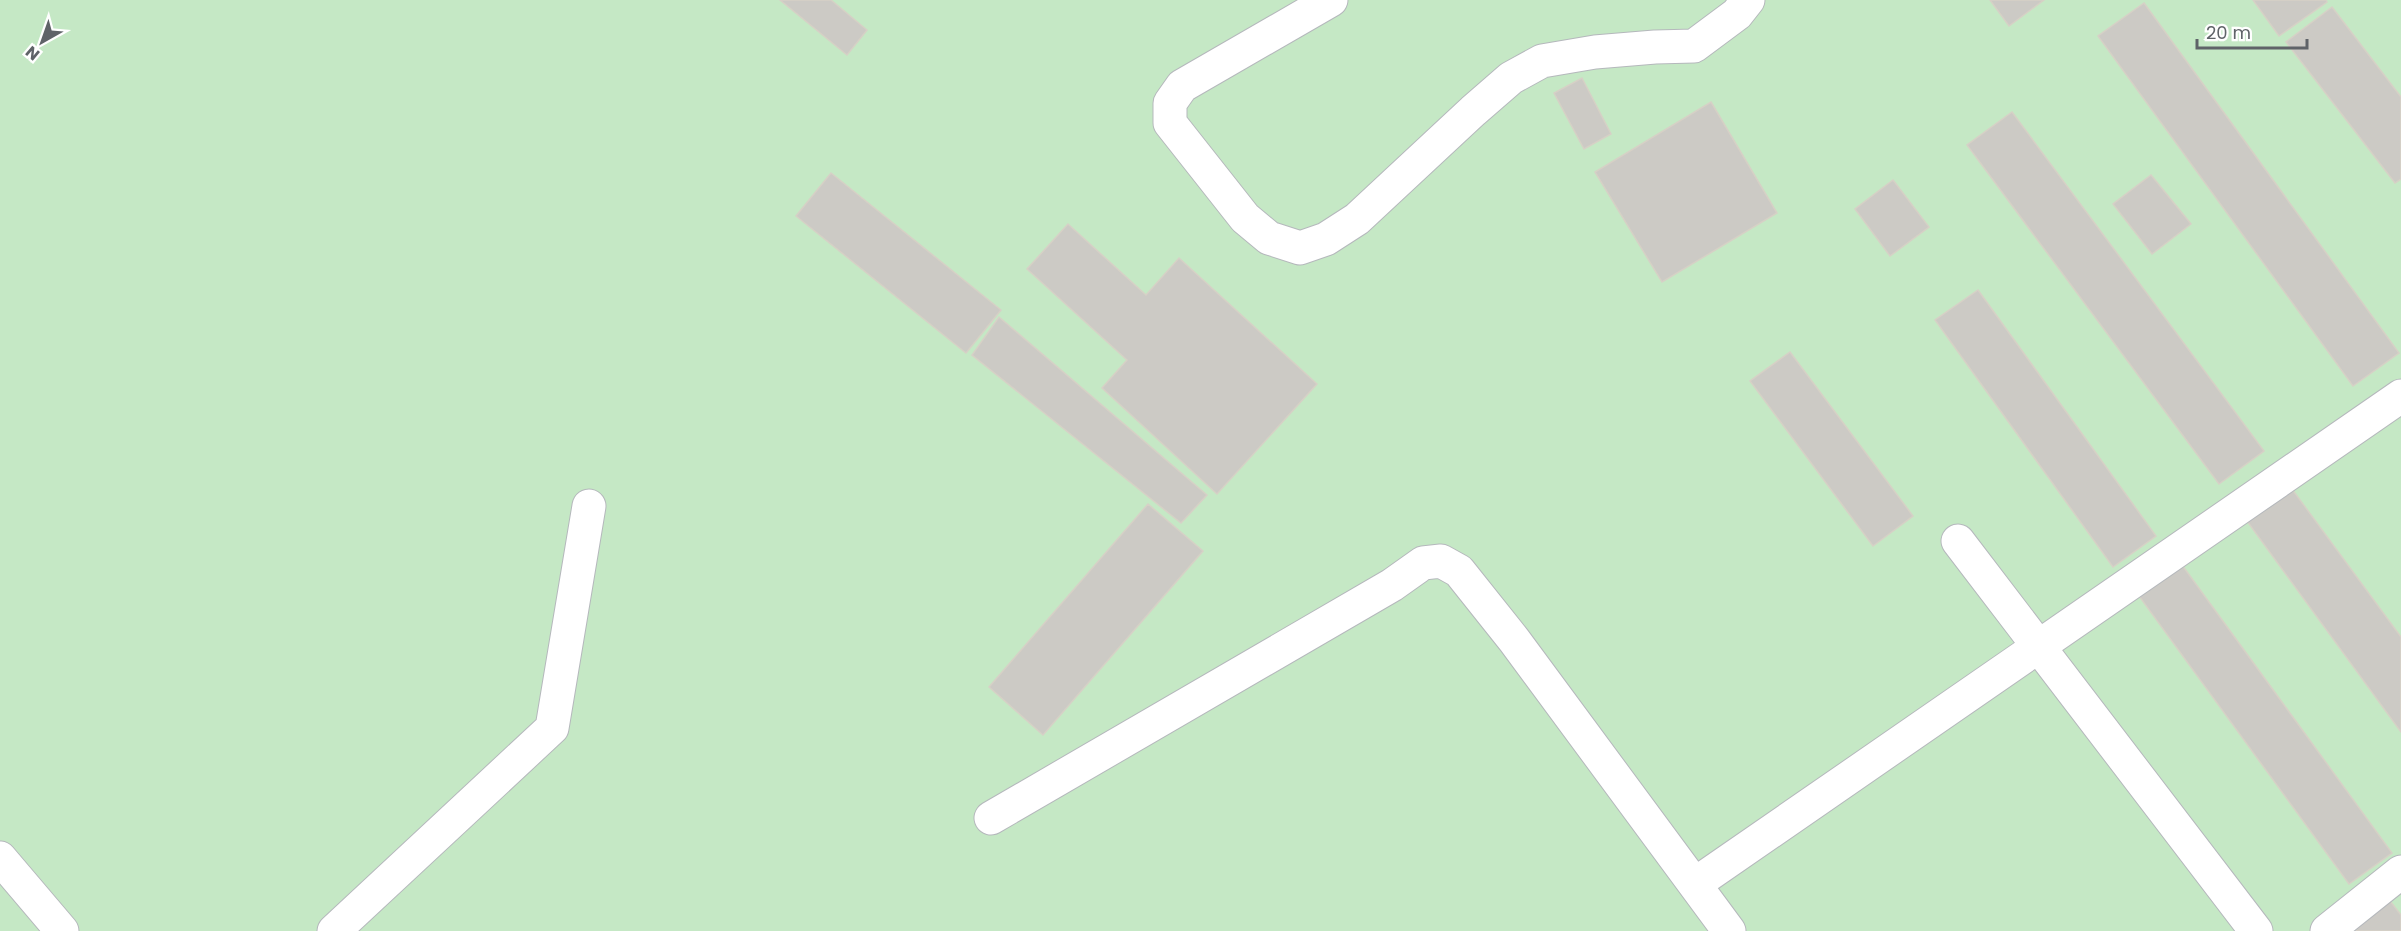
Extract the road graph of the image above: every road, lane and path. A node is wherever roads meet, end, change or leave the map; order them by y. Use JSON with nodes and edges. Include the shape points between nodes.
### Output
{"nodes":[{"id":1,"x":1330,"y":0,"type":"edge"},
{"id":2,"x":1748,"y":0,"type":"edge"},
{"id":3,"x":2401,"y":396,"type":"edge"},
{"id":4,"x":589,"y":506,"type":"dead end"},
{"id":5,"x":1958,"y":541,"type":"dead end"},
{"id":6,"x":2039,"y":647,"type":"junction"},
{"id":7,"x":991,"y":818,"type":"dead end"},
{"id":8,"x":0,"y":858,"type":"edge"},
{"id":9,"x":2401,"y":872,"type":"edge"},
{"id":10,"x":1695,"y":884,"type":"junction"},
{"id":11,"x":62,"y":931,"type":"edge"},
{"id":12,"x":333,"y":931,"type":"edge"},
{"id":13,"x":1729,"y":931,"type":"edge"},
{"id":14,"x":2256,"y":931,"type":"edge"},
{"id":15,"x":2327,"y":931,"type":"edge"}],
"edges":[{"from":1,"to":2,"type":"lane","via":[[1182,86],[1170,103],[1170,123],[1245,218],[1269,238],[1300,248],[1326,239],[1357,219],[1511,78],[1542,61],[1654,46],[1694,46],[1737,14]]},
{"from":3,"to":6,"type":"lane"},
{"from":4,"to":12,"type":"lane","via":[[552,728]]},
{"from":5,"to":6,"type":"lane"},
{"from":6,"to":10,"type":"lane"},
{"from":6,"to":14,"type":"lane"},
{"from":7,"to":10,"type":"lane","via":[[1392,585],[1423,563],[1442,561],[1459,571],[1500,623]]},
{"from":8,"to":11,"type":"lane"},
{"from":9,"to":15,"type":"lane"},
{"from":10,"to":13,"type":"lane"}]}
